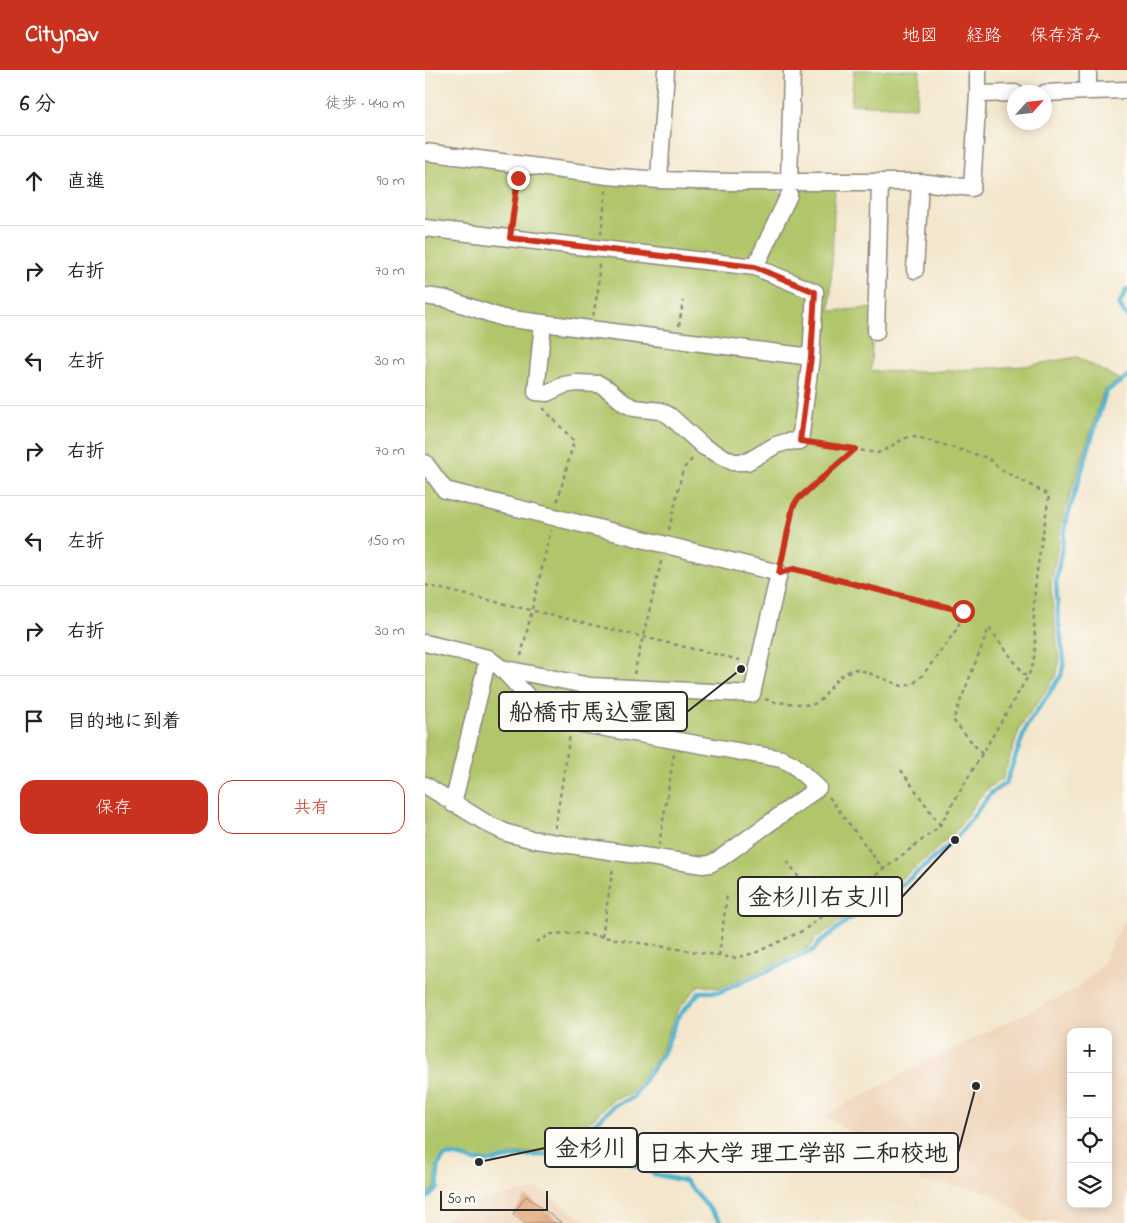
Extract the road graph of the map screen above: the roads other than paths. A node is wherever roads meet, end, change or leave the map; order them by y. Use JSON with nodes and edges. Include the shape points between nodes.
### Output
{"nodes":[{"id":1,"x":667,"y":70,"type":"edge"},
{"id":2,"x":792,"y":70,"type":"edge"},
{"id":3,"x":978,"y":70,"type":"edge"},
{"id":4,"x":1088,"y":70,"type":"edge"},
{"id":5,"x":1127,"y":90,"type":"edge"},
{"id":6,"x":1088,"y":91,"type":"junction"},
{"id":7,"x":1052,"y":92,"type":"edge"},
{"id":8,"x":1007,"y":93,"type":"edge"},
{"id":9,"x":978,"y":94,"type":"junction"},
{"id":10,"x":425,"y":152,"type":"edge"},
{"id":11,"x":659,"y":180,"type":"junction"},
{"id":12,"x":880,"y":182,"type":"junction"},
{"id":13,"x":920,"y":182,"type":"junction"},
{"id":14,"x":789,"y":188,"type":"junction"},
{"id":15,"x":425,"y":228,"type":"edge"},
{"id":16,"x":755,"y":267,"type":"junction"},
{"id":17,"x":915,"y":270,"type":"dead end"},
{"id":18,"x":425,"y":296,"type":"edge"},
{"id":19,"x":543,"y":323,"type":"junction"},
{"id":20,"x":876,"y":332,"type":"dead end"},
{"id":21,"x":811,"y":357,"type":"junction"},
{"id":22,"x":425,"y":463,"type":"edge"},
{"id":23,"x":425,"y":643,"type":"edge"},
{"id":24,"x":495,"y":663,"type":"junction"},
{"id":25,"x":425,"y":785,"type":"edge"},
{"id":26,"x":453,"y":804,"type":"junction"}],
"edges":[{"from":1,"to":11,"type":"street"},
{"from":2,"to":14,"type":"street"},
{"from":3,"to":9,"type":"street"},
{"from":4,"to":6,"type":"street"},
{"from":5,"to":6,"type":"street"},
{"from":6,"to":7,"type":"street"},
{"from":8,"to":9,"type":"street"},
{"from":9,"to":13,"type":"street","via":[[972,188]]},
{"from":10,"to":11,"type":"street"},
{"from":11,"to":14,"type":"street"},
{"from":12,"to":13,"type":"street"},
{"from":12,"to":14,"type":"street"},
{"from":12,"to":20,"type":"street"},
{"from":13,"to":17,"type":"street"},
{"from":14,"to":16,"type":"street"},
{"from":15,"to":16,"type":"street"},
{"from":16,"to":21,"type":"street","via":[[815,292]]},
{"from":18,"to":19,"type":"street","via":[[446,299],[503,318]]},
{"from":19,"to":21,"type":"street"},
{"from":19,"to":21,"type":"street","via":[[536,392],[547,393],[577,383],[599,384],[634,408],[661,411],[670,416],[704,447],[739,463],[747,462],[776,445],[800,441]]},
{"from":22,"to":24,"type":"street","via":[[445,490],[779,573],[752,694],[591,686]]},
{"from":23,"to":24,"type":"street"},
{"from":24,"to":26,"type":"street"},
{"from":24,"to":26,"type":"street","via":[[531,700],[562,718],[782,758],[818,788],[721,858],[703,865],[530,839],[507,833]]},
{"from":25,"to":26,"type":"street"}]}
